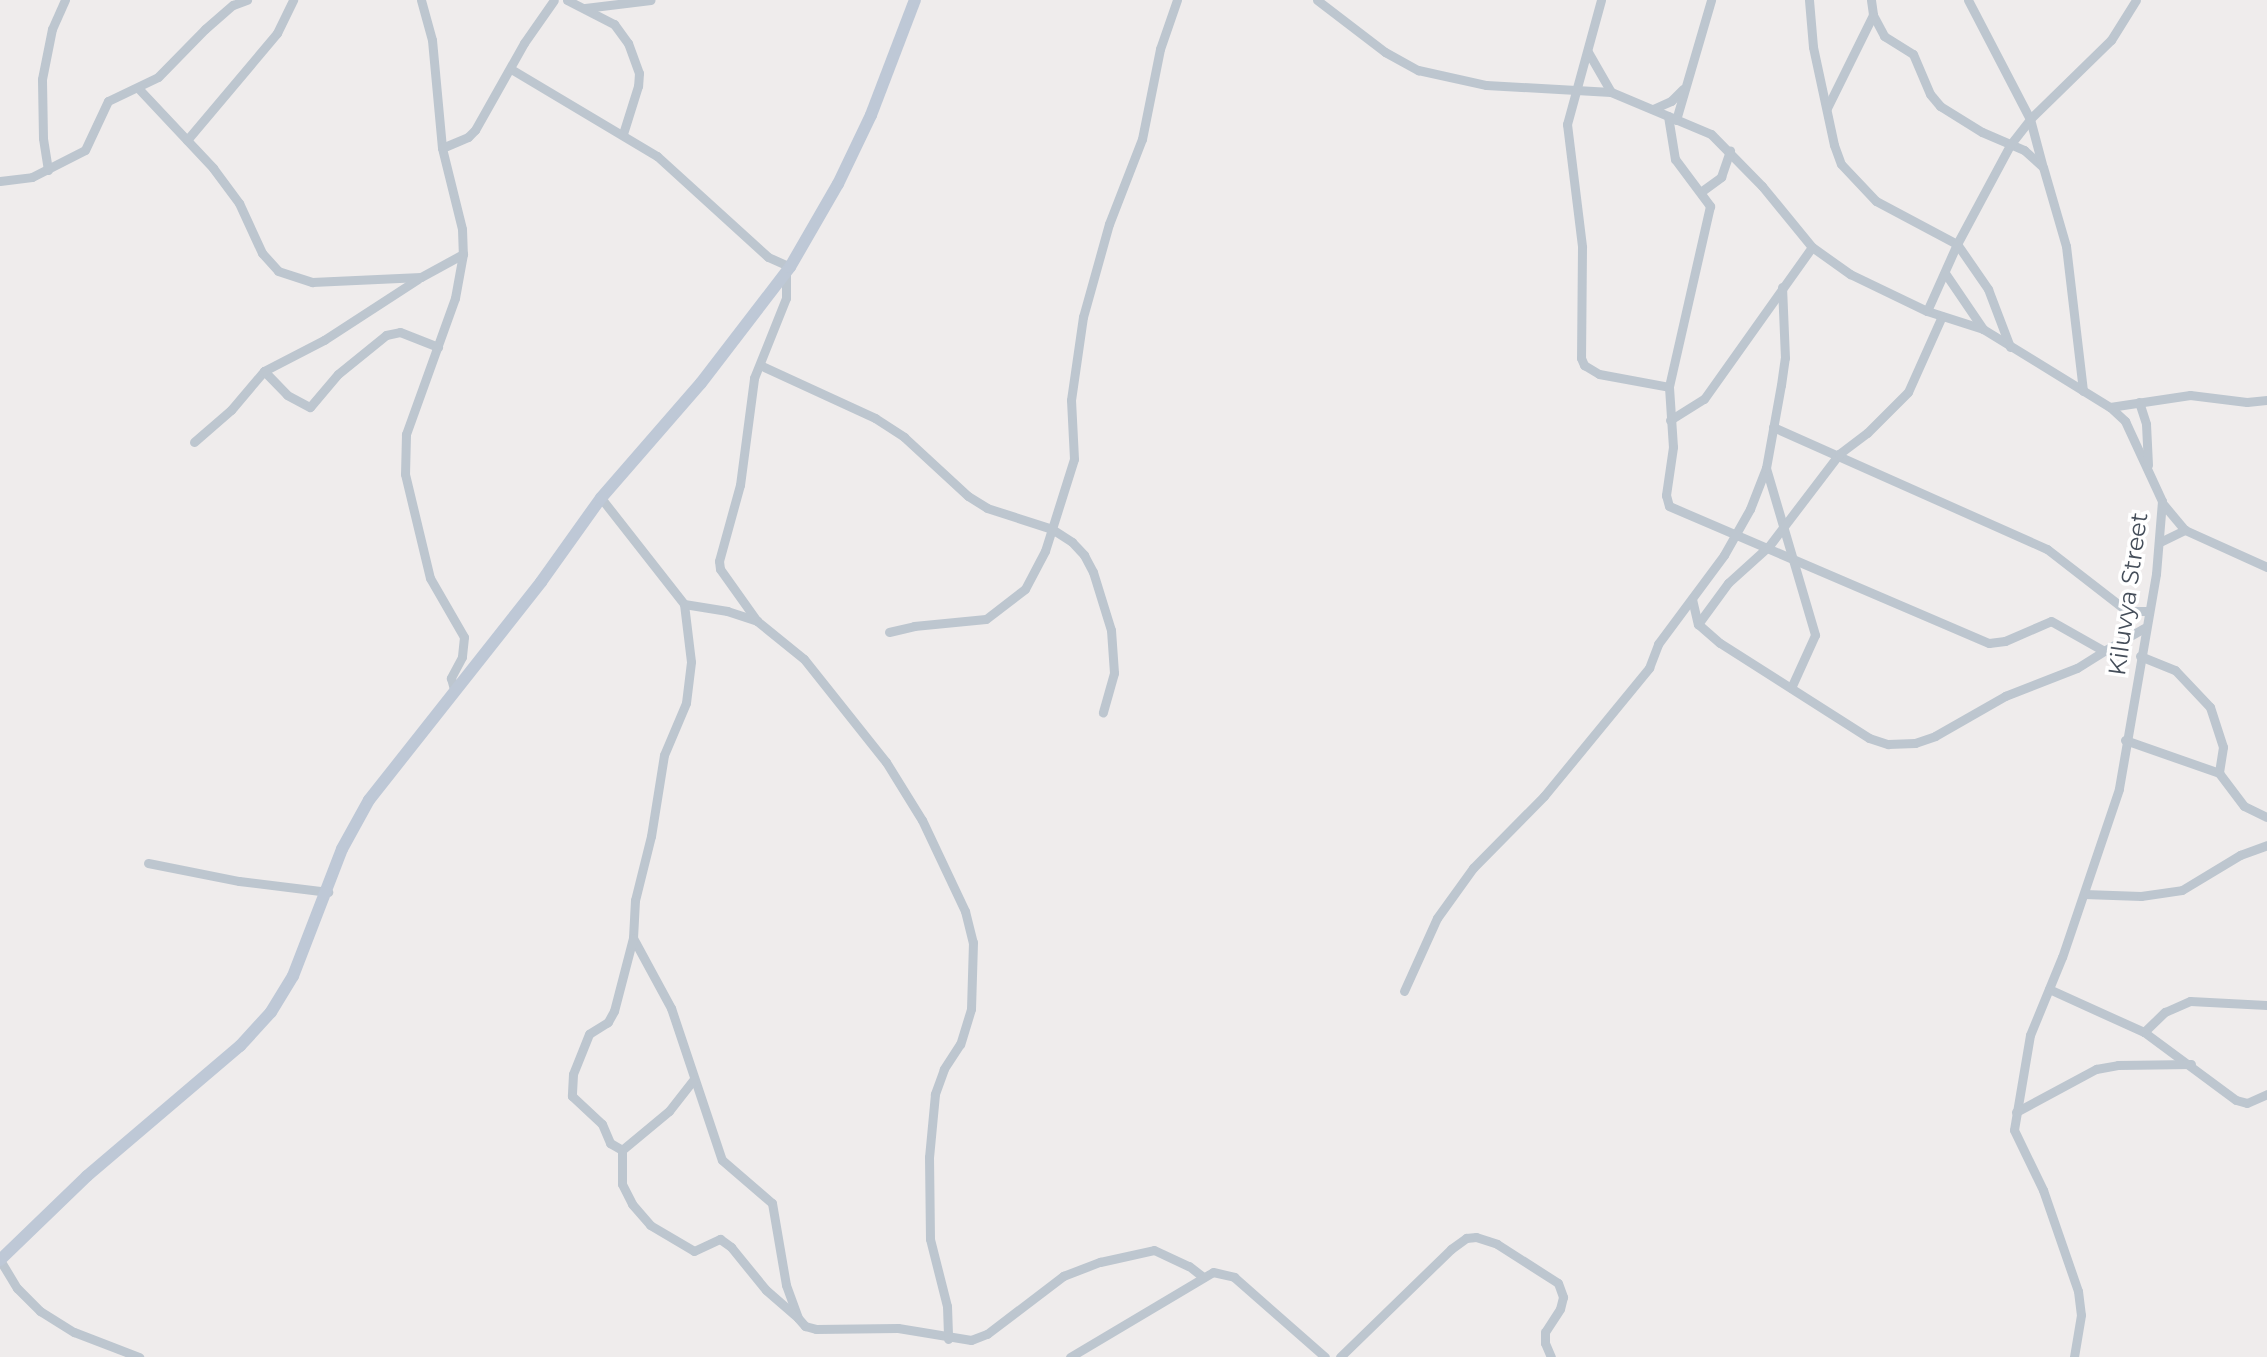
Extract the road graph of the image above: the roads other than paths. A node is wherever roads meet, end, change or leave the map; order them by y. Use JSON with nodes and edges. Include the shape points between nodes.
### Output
{"nodes":[{"id":1,"x":65,"y":0,"type":"edge"},
{"id":2,"x":247,"y":0,"type":"edge"},
{"id":3,"x":293,"y":0,"type":"edge"},
{"id":4,"x":421,"y":0,"type":"edge"},
{"id":5,"x":554,"y":0,"type":"edge"},
{"id":6,"x":567,"y":0,"type":"edge"},
{"id":7,"x":651,"y":0,"type":"edge"},
{"id":8,"x":915,"y":0,"type":"edge"},
{"id":9,"x":1177,"y":0,"type":"edge"},
{"id":10,"x":1317,"y":0,"type":"edge"},
{"id":11,"x":1601,"y":0,"type":"edge"},
{"id":12,"x":1711,"y":0,"type":"edge"},
{"id":13,"x":1809,"y":0,"type":"edge"},
{"id":14,"x":1871,"y":0,"type":"edge"},
{"id":15,"x":1968,"y":0,"type":"edge"},
{"id":16,"x":2136,"y":0,"type":"edge"},
{"id":17,"x":585,"y":8,"type":"junction"},
{"id":18,"x":1873,"y":15,"type":"junction"},
{"id":19,"x":1588,"y":52,"type":"junction"},
{"id":20,"x":511,"y":69,"type":"junction"},
{"id":21,"x":138,"y":88,"type":"junction"},
{"id":22,"x":1575,"y":89,"type":"junction"},
{"id":23,"x":1683,"y":89,"type":"junction"},
{"id":24,"x":1611,"y":92,"type":"junction"},
{"id":25,"x":1827,"y":108,"type":"junction"},
{"id":26,"x":1653,"y":109,"type":"junction"},
{"id":27,"x":1672,"y":118,"type":"junction"},
{"id":28,"x":2030,"y":119,"type":"junction"},
{"id":29,"x":623,"y":134,"type":"junction"},
{"id":30,"x":187,"y":140,"type":"junction"},
{"id":31,"x":2010,"y":145,"type":"junction"},
{"id":32,"x":442,"y":148,"type":"junction"},
{"id":33,"x":1730,"y":151,"type":"junction"},
{"id":34,"x":2043,"y":167,"type":"junction"},
{"id":35,"x":48,"y":170,"type":"junction"},
{"id":36,"x":0,"y":181,"type":"edge"},
{"id":37,"x":1702,"y":191,"type":"junction"},
{"id":38,"x":1957,"y":244,"type":"junction"},
{"id":39,"x":1812,"y":247,"type":"junction"},
{"id":40,"x":463,"y":254,"type":"junction"},
{"id":41,"x":788,"y":269,"type":"junction"},
{"id":42,"x":1945,"y":273,"type":"junction"},
{"id":43,"x":421,"y":277,"type":"junction"},
{"id":44,"x":1782,"y":287,"type":"junction"},
{"id":45,"x":1927,"y":311,"type":"junction"},
{"id":46,"x":1942,"y":316,"type":"junction"},
{"id":47,"x":1983,"y":329,"type":"junction"},
{"id":48,"x":438,"y":347,"type":"junction"},
{"id":49,"x":2010,"y":347,"type":"junction"},
{"id":50,"x":760,"y":365,"type":"junction"},
{"id":51,"x":264,"y":371,"type":"junction"},
{"id":52,"x":1669,"y":387,"type":"junction"},
{"id":53,"x":2083,"y":391,"type":"junction"},
{"id":54,"x":2267,"y":400,"type":"edge"},
{"id":55,"x":2139,"y":402,"type":"junction"},
{"id":56,"x":2110,"y":407,"type":"junction"},
{"id":57,"x":1670,"y":420,"type":"junction"},
{"id":58,"x":1773,"y":427,"type":"junction"},
{"id":59,"x":194,"y":442,"type":"dead end"},
{"id":60,"x":1839,"y":454,"type":"junction"},
{"id":61,"x":1766,"y":468,"type":"junction"},
{"id":62,"x":2148,"y":472,"type":"junction"},
{"id":63,"x":601,"y":498,"type":"junction"},
{"id":64,"x":2162,"y":501,"type":"junction"},
{"id":65,"x":1782,"y":528,"type":"junction"},
{"id":66,"x":1052,"y":529,"type":"junction"},
{"id":67,"x":2185,"y":530,"type":"junction"},
{"id":68,"x":1735,"y":535,"type":"junction"},
{"id":69,"x":2160,"y":542,"type":"junction"},
{"id":70,"x":1769,"y":546,"type":"junction"},
{"id":71,"x":1792,"y":558,"type":"junction"},
{"id":72,"x":2267,"y":567,"type":"edge"},
{"id":73,"x":1692,"y":599,"type":"junction"},
{"id":74,"x":684,"y":604,"type":"junction"},
{"id":75,"x":2148,"y":611,"type":"junction"},
{"id":76,"x":757,"y":621,"type":"junction"},
{"id":77,"x":1698,"y":624,"type":"junction"},
{"id":78,"x":2144,"y":628,"type":"junction"},
{"id":79,"x":889,"y":632,"type":"dead end"},
{"id":80,"x":2104,"y":651,"type":"junction"},
{"id":81,"x":2140,"y":656,"type":"junction"},
{"id":82,"x":1791,"y":688,"type":"junction"},
{"id":83,"x":454,"y":689,"type":"junction"},
{"id":84,"x":1103,"y":712,"type":"dead end"},
{"id":85,"x":2125,"y":740,"type":"junction"},
{"id":86,"x":2219,"y":773,"type":"junction"},
{"id":87,"x":2267,"y":817,"type":"edge"},
{"id":88,"x":2267,"y":845,"type":"edge"},
{"id":89,"x":148,"y":863,"type":"dead end"},
{"id":90,"x":328,"y":892,"type":"junction"},
{"id":91,"x":2084,"y":894,"type":"junction"},
{"id":92,"x":633,"y":938,"type":"junction"},
{"id":93,"x":2049,"y":989,"type":"junction"},
{"id":94,"x":1404,"y":991,"type":"dead end"},
{"id":95,"x":2267,"y":1005,"type":"edge"},
{"id":96,"x":2144,"y":1032,"type":"junction"},
{"id":97,"x":2191,"y":1064,"type":"junction"},
{"id":98,"x":693,"y":1080,"type":"junction"},
{"id":99,"x":2267,"y":1094,"type":"edge"},
{"id":100,"x":2016,"y":1112,"type":"junction"},
{"id":101,"x":622,"y":1150,"type":"junction"},
{"id":102,"x":0,"y":1260,"type":"edge"},
{"id":103,"x":1202,"y":1276,"type":"junction"},
{"id":104,"x":798,"y":1318,"type":"junction"},
{"id":105,"x":948,"y":1339,"type":"junction"},
{"id":106,"x":139,"y":1357,"type":"edge"},
{"id":107,"x":1070,"y":1357,"type":"edge"},
{"id":108,"x":1325,"y":1357,"type":"edge"},
{"id":109,"x":1340,"y":1357,"type":"edge"},
{"id":110,"x":1551,"y":1357,"type":"edge"},
{"id":111,"x":2074,"y":1357,"type":"edge"}],
"edges":[{"from":1,"to":35,"type":"street","via":[[44,62]]},
{"from":2,"to":21,"type":"street","via":[[233,5],[158,77]]},
{"from":3,"to":30,"type":"street","via":[[277,33]]},
{"from":4,"to":32,"type":"street","via":[[432,40]]},
{"from":5,"to":20,"type":"street"},
{"from":6,"to":17,"type":"street"},
{"from":7,"to":17,"type":"street"},
{"from":8,"to":41,"type":"street","via":[[871,115]]},
{"from":9,"to":66,"type":"street","via":[[1160,49],[1142,139],[1109,224],[1083,317],[1071,400],[1074,459]]},
{"from":10,"to":22,"type":"street","name":"Kiluvya Street","via":[[1385,52],[1418,70],[1486,85]]},
{"from":11,"to":19,"type":"street"},
{"from":12,"to":23,"type":"street"},
{"from":13,"to":25,"type":"street"},
{"from":14,"to":18,"type":"street"},
{"from":15,"to":28,"type":"street"},
{"from":16,"to":28,"type":"street","via":[[2111,40]]},
{"from":17,"to":29,"type":"street","via":[[614,24],[639,73]]},
{"from":18,"to":25,"type":"street"},
{"from":18,"to":31,"type":"street","via":[[1884,36],[1919,62],[1940,106]]},
{"from":19,"to":22,"type":"street"},
{"from":19,"to":24,"type":"street"},
{"from":20,"to":29,"type":"street"},
{"from":20,"to":32,"type":"street","via":[[475,130]]},
{"from":21,"to":30,"type":"street"},
{"from":21,"to":35,"type":"street","via":[[108,101],[85,150]]},
{"from":22,"to":24,"type":"street","name":"Kiluvya Street"},
{"from":22,"to":52,"type":"street","via":[[1567,132],[1581,233],[1581,358],[1599,374]]},
{"from":23,"to":26,"type":"street"},
{"from":23,"to":27,"type":"street"},
{"from":24,"to":26,"type":"street","name":"Kiluvya Street"},
{"from":25,"to":38,"type":"street","via":[[1841,164],[1857,184],[1876,201]]},
{"from":26,"to":27,"type":"street","name":"Kiluvya Street"},
{"from":27,"to":33,"type":"street","name":"Kiluvya Street","via":[[1711,134]]},
{"from":27,"to":37,"type":"street","via":[[1675,159]]},
{"from":28,"to":31,"type":"street"},
{"from":28,"to":34,"type":"street"},
{"from":29,"to":41,"type":"street","via":[[686,179],[768,257]]},
{"from":30,"to":43,"type":"street","via":[[239,203],[262,253],[278,271],[312,282]]},
{"from":31,"to":34,"type":"street"},
{"from":31,"to":38,"type":"street"},
{"from":32,"to":40,"type":"street"},
{"from":33,"to":37,"type":"street","via":[[1721,177]]},
{"from":33,"to":39,"type":"street","name":"Kiluvya Street"},
{"from":34,"to":53,"type":"street","via":[[2066,246]]},
{"from":35,"to":36,"type":"street"},
{"from":37,"to":52,"type":"street","via":[[1709,216]]},
{"from":38,"to":42,"type":"street"},
{"from":38,"to":49,"type":"street","via":[[1988,289]]},
{"from":39,"to":44,"type":"street"},
{"from":39,"to":45,"type":"street","name":"Kiluvya Street","via":[[1850,274]]},
{"from":40,"to":43,"type":"street"},
{"from":40,"to":48,"type":"street"},
{"from":41,"to":50,"type":"street","via":[[786,298]]},
{"from":41,"to":63,"type":"street","via":[[701,383]]},
{"from":42,"to":45,"type":"street"},
{"from":42,"to":47,"type":"street"},
{"from":43,"to":51,"type":"street","via":[[324,340]]},
{"from":44,"to":57,"type":"street","via":[[1704,399]]},
{"from":44,"to":58,"type":"street","via":[[1785,358]]},
{"from":45,"to":46,"type":"street","name":"Kiluvya Street"},
{"from":46,"to":47,"type":"street","name":"Kiluvya Street"},
{"from":46,"to":60,"type":"street","via":[[1908,392]]},
{"from":47,"to":49,"type":"street","name":"Kiluvya Street"},
{"from":48,"to":51,"type":"street","via":[[400,332],[386,335],[338,374],[310,407],[287,395]]},
{"from":48,"to":83,"type":"street","via":[[406,434],[405,474],[430,578],[464,637],[462,657],[451,678]]},
{"from":49,"to":53,"type":"street","name":"Kiluvya Street"},
{"from":50,"to":66,"type":"street","via":[[875,418],[987,508]]},
{"from":50,"to":76,"type":"street","via":[[750,396],[740,485],[719,561]]},
{"from":51,"to":59,"type":"street"},
{"from":52,"to":57,"type":"street"},
{"from":53,"to":56,"type":"street","name":"Kiluvya Street"},
{"from":54,"to":55,"type":"street","via":[[2190,395]]},
{"from":55,"to":56,"type":"street"},
{"from":55,"to":62,"type":"street","via":[[2146,424]]},
{"from":56,"to":62,"type":"street","name":"Kiluvya Street","via":[[2125,421]]},
{"from":57,"to":68,"type":"street","via":[[1673,447],[1666,501],[1675,510]]},
{"from":58,"to":60,"type":"street"},
{"from":58,"to":61,"type":"street"},
{"from":60,"to":65,"type":"street"},
{"from":60,"to":75,"type":"street","via":[[2047,549],[2127,611]]},
{"from":61,"to":65,"type":"street"},
{"from":61,"to":68,"type":"street"},
{"from":62,"to":64,"type":"street","name":"Kiluvya Street"},
{"from":63,"to":74,"type":"street"},
{"from":63,"to":83,"type":"street"},
{"from":64,"to":67,"type":"street"},
{"from":64,"to":69,"type":"street","name":"Kiluvya Street"},
{"from":65,"to":70,"type":"street"},
{"from":65,"to":71,"type":"street"},
{"from":66,"to":79,"type":"street","via":[[1025,589],[986,619]]},
{"from":66,"to":84,"type":"street","via":[[1084,555],[1104,599],[1114,653]]},
{"from":67,"to":69,"type":"street"},
{"from":67,"to":72,"type":"street"},
{"from":68,"to":70,"type":"street"},
{"from":68,"to":73,"type":"street"},
{"from":69,"to":75,"type":"street","name":"Kiluvya Street"},
{"from":70,"to":71,"type":"street"},
{"from":70,"to":77,"type":"street","via":[[1728,583]]},
{"from":71,"to":80,"type":"street","via":[[1989,643],[2051,621]]},
{"from":71,"to":82,"type":"street","via":[[1815,640]]},
{"from":73,"to":77,"type":"street"},
{"from":73,"to":94,"type":"street","via":[[1658,644],[1649,668],[1450,899],[1428,932]]},
{"from":74,"to":76,"type":"street"},
{"from":74,"to":92,"type":"street","via":[[690,683],[664,755],[635,900]]},
{"from":75,"to":78,"type":"street","name":"Kiluvya Street"},
{"from":76,"to":105,"type":"street","via":[[804,659],[870,739],[922,820],[965,911],[973,942],[971,1009],[935,1094],[929,1157],[930,1239],[947,1306]]},
{"from":77,"to":82,"type":"street"},
{"from":78,"to":80,"type":"street"},
{"from":78,"to":81,"type":"street","name":"Kiluvya Street"},
{"from":80,"to":82,"type":"street","via":[[1915,743],[1869,738]]},
{"from":81,"to":85,"type":"street","name":"Kiluvya Street"},
{"from":81,"to":86,"type":"street","via":[[2175,670],[2210,707],[2223,747]]},
{"from":83,"to":90,"type":"street","via":[[369,800],[342,849]]},
{"from":85,"to":86,"type":"street"},
{"from":85,"to":91,"type":"street","name":"Kiluvya Street","via":[[2119,789]]},
{"from":86,"to":87,"type":"street","via":[[2244,806]]},
{"from":88,"to":91,"type":"street","via":[[2182,890],[2141,896]]},
{"from":89,"to":90,"type":"street"},
{"from":90,"to":102,"type":"street","via":[[293,976],[271,1012],[240,1046],[87,1176]]},
{"from":91,"to":93,"type":"street","name":"Kiluvya Street"},
{"from":92,"to":98,"type":"street","via":[[671,1008]]},
{"from":92,"to":101,"type":"street","via":[[614,1011],[608,1022],[589,1034],[571,1086],[577,1104]]},
{"from":93,"to":96,"type":"street"},
{"from":93,"to":100,"type":"street","name":"Kiluvya Street","via":[[2030,1035]]},
{"from":95,"to":96,"type":"street","via":[[2190,1001],[2165,1012]]},
{"from":96,"to":97,"type":"street"},
{"from":97,"to":99,"type":"street","via":[[2236,1100],[2247,1103]]},
{"from":97,"to":100,"type":"street","via":[[2096,1069]]},
{"from":98,"to":101,"type":"street","via":[[669,1111]]},
{"from":98,"to":104,"type":"street","via":[[722,1160],[772,1203],[786,1285]]},
{"from":100,"to":111,"type":"street","name":"Kiluvya Street","via":[[2014,1130],[2043,1190],[2078,1291],[2081,1315]]},
{"from":101,"to":104,"type":"street","via":[[622,1184],[650,1225],[694,1251],[720,1239]]},
{"from":102,"to":106,"type":"street","via":[[40,1311],[74,1332]]},
{"from":103,"to":105,"type":"street","via":[[1160,1252],[1140,1252],[1063,1276],[979,1338]]},
{"from":103,"to":107,"type":"street"},
{"from":103,"to":108,"type":"street","via":[[1220,1272],[1234,1277]]},
{"from":104,"to":105,"type":"street","via":[[816,1329],[898,1328]]},
{"from":109,"to":110,"type":"street","via":[[1451,1249],[1476,1237],[1497,1244],[1558,1283],[1560,1309],[1545,1332]]}]}
